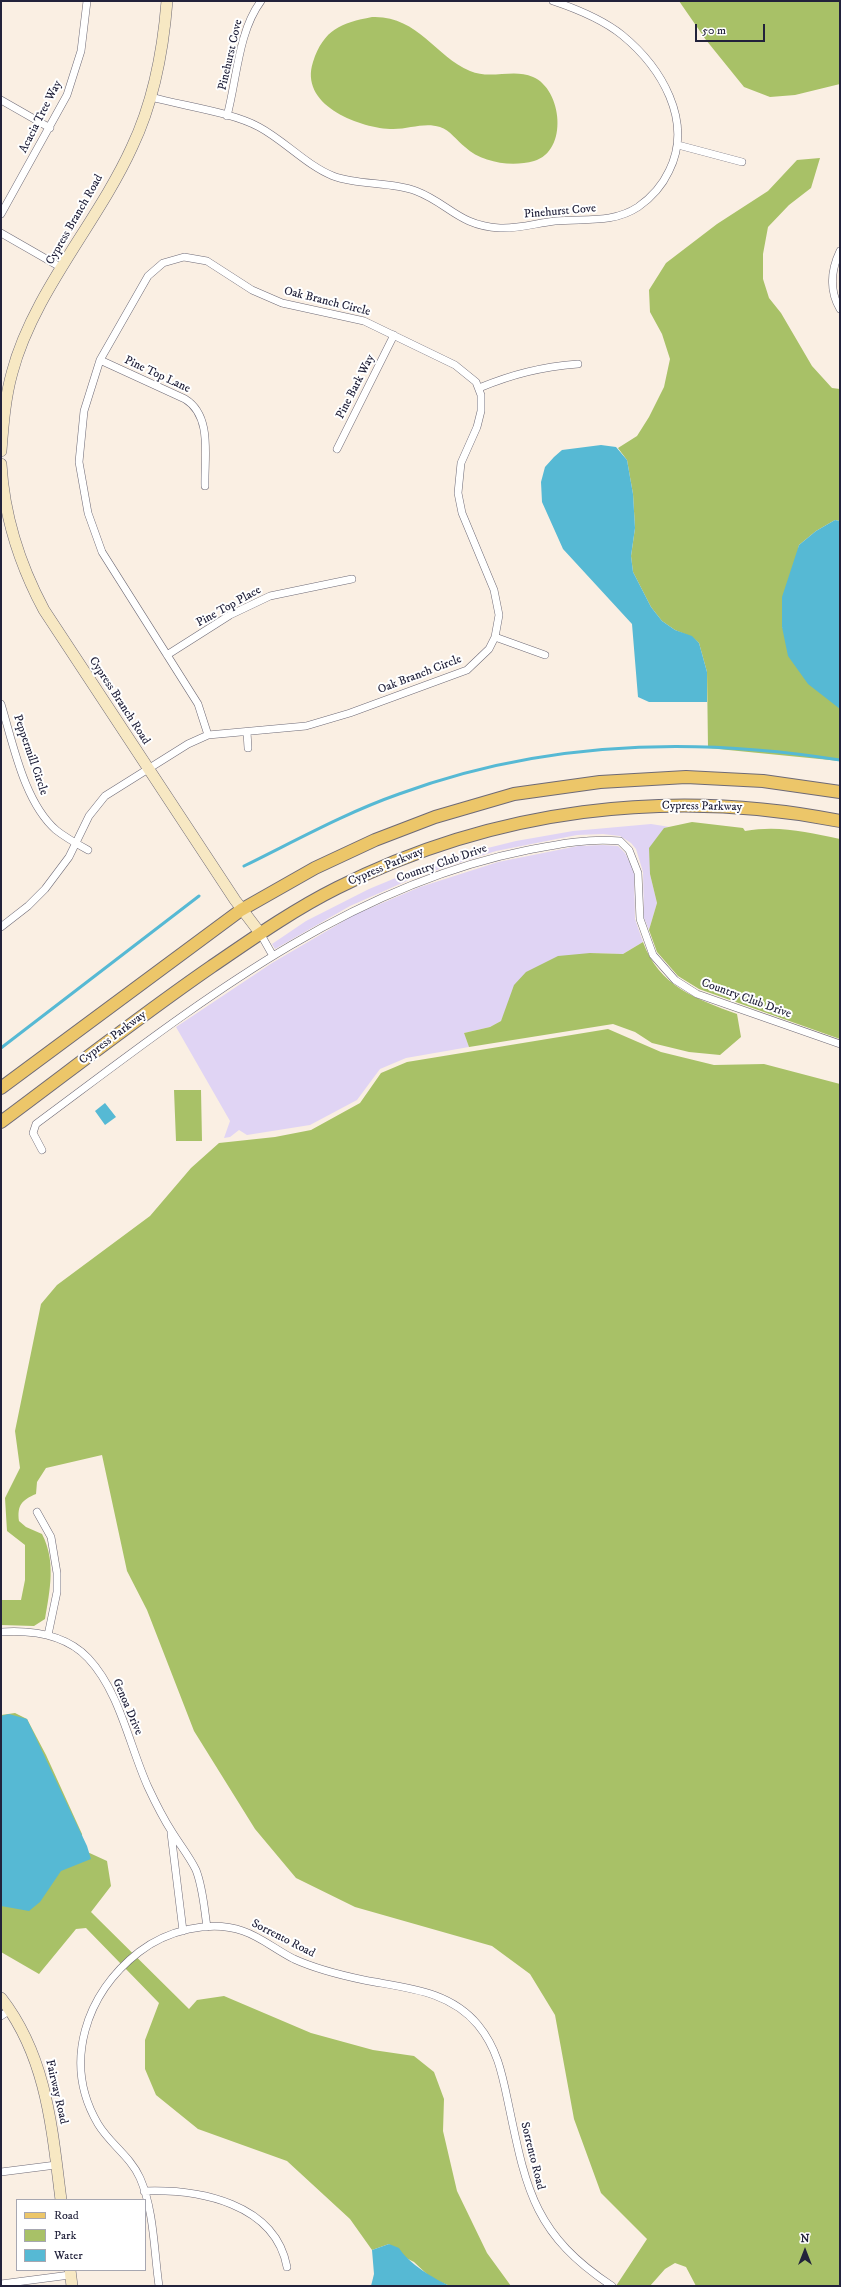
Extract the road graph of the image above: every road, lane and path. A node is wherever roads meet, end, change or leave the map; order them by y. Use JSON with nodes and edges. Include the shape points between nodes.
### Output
{"nodes":[{"id":1,"x":87,"y":1,"type":"edge"},
{"id":2,"x":167,"y":1,"type":"edge"},
{"id":3,"x":261,"y":1,"type":"edge"},
{"id":4,"x":553,"y":1,"type":"edge"},
{"id":5,"x":151,"y":98,"type":"junction"},
{"id":6,"x":1,"y":100,"type":"edge"},
{"id":7,"x":228,"y":116,"type":"junction"},
{"id":8,"x":50,"y":128,"type":"junction"},
{"id":9,"x":678,"y":145,"type":"junction"},
{"id":10,"x":742,"y":162,"type":"dead end"},
{"id":11,"x":1,"y":214,"type":"edge"},
{"id":12,"x":1,"y":233,"type":"edge"},
{"id":13,"x":840,"y":251,"type":"edge"},
{"id":14,"x":62,"y":268,"type":"junction"},
{"id":15,"x":840,"y":308,"type":"edge"},
{"id":16,"x":394,"y":336,"type":"junction"},
{"id":17,"x":100,"y":360,"type":"junction"},
{"id":18,"x":578,"y":364,"type":"dead end"},
{"id":19,"x":479,"y":388,"type":"junction"},
{"id":20,"x":337,"y":449,"type":"dead end"},
{"id":21,"x":1,"y":451,"type":"edge"},
{"id":22,"x":1,"y":464,"type":"edge"},
{"id":23,"x":205,"y":486,"type":"dead end"},
{"id":24,"x":352,"y":579,"type":"dead end"},
{"id":25,"x":495,"y":637,"type":"junction"},
{"id":26,"x":167,"y":655,"type":"junction"},
{"id":27,"x":545,"y":655,"type":"dead end"},
{"id":28,"x":2,"y":708,"type":"edge"},
{"id":29,"x":247,"y":732,"type":"junction"},
{"id":30,"x":208,"y":736,"type":"junction"},
{"id":31,"x":248,"y":748,"type":"dead end"},
{"id":32,"x":147,"y":769,"type":"junction"},
{"id":33,"x":840,"y":792,"type":"edge"},
{"id":34,"x":840,"y":821,"type":"edge"},
{"id":35,"x":76,"y":844,"type":"junction"},
{"id":36,"x":88,"y":850,"type":"dead end"},
{"id":37,"x":241,"y":910,"type":"junction"},
{"id":38,"x":1,"y":927,"type":"edge"},
{"id":39,"x":260,"y":933,"type":"junction"},
{"id":40,"x":274,"y":956,"type":"junction"},
{"id":41,"x":840,"y":1044,"type":"edge"},
{"id":42,"x":1,"y":1088,"type":"edge"},
{"id":43,"x":1,"y":1122,"type":"edge"},
{"id":44,"x":42,"y":1150,"type":"dead end"},
{"id":45,"x":37,"y":1512,"type":"dead end"},
{"id":46,"x":1,"y":1632,"type":"edge"},
{"id":47,"x":48,"y":1634,"type":"junction"},
{"id":48,"x":171,"y":1831,"type":"junction"},
{"id":49,"x":207,"y":1927,"type":"junction"},
{"id":50,"x":183,"y":1931,"type":"junction"},
{"id":51,"x":1,"y":1998,"type":"edge"},
{"id":52,"x":5,"y":2013,"type":"edge"},
{"id":53,"x":56,"y":2165,"type":"junction"},
{"id":54,"x":1,"y":2172,"type":"edge"},
{"id":55,"x":144,"y":2191,"type":"junction"},
{"id":56,"x":60,"y":2199,"type":"edge"},
{"id":57,"x":145,"y":2199,"type":"edge"},
{"id":58,"x":146,"y":2204,"type":"edge"},
{"id":59,"x":287,"y":2267,"type":"dead end"},
{"id":60,"x":71,"y":2277,"type":"edge"},
{"id":61,"x":1,"y":2284,"type":"edge"},
{"id":62,"x":159,"y":2286,"type":"edge"},
{"id":63,"x":612,"y":2286,"type":"edge"}],
"edges":[{"from":1,"to":8,"type":"street","name":"Acacia Tree Way","via":[[77,68]]},
{"from":2,"to":5,"type":"street","name":"Cypress Branch Road","via":[[161,56]]},
{"from":3,"to":7,"type":"street","name":"Pinehurst Cove","via":[[245,33]]},
{"from":4,"to":9,"type":"street","name":"Pinehurst Cove","via":[[605,23],[640,53],[671,98],[678,124]]},
{"from":5,"to":7,"type":"street","name":"Pinehurst Cove"},
{"from":5,"to":14,"type":"street","name":"Cypress Branch Road","via":[[132,148]]},
{"from":6,"to":8,"type":"street"},
{"from":7,"to":9,"type":"street","name":"Pinehurst Cove","via":[[259,127],[329,174],[344,179],[408,188],[424,194],[462,219],[499,228],[558,220],[601,219],[629,212],[646,201],[660,187],[673,164]]},
{"from":8,"to":11,"type":"street","name":"Acacia Tree Way"},
{"from":9,"to":10,"type":"street"},
{"from":12,"to":14,"type":"street"},
{"from":13,"to":15,"type":"street","via":[[832,283],[835,299]]},
{"from":14,"to":21,"type":"street","name":"Cypress Branch Road","via":[[31,323],[12,372]]},
{"from":16,"to":17,"type":"street","name":"Oak Branch Circle","via":[[357,318],[277,301],[243,285],[207,261],[184,257],[163,263],[148,276]]},
{"from":16,"to":19,"type":"street","name":"Oak Branch Circle","via":[[463,370]]},
{"from":16,"to":20,"type":"street","name":"Pine Bark Way"},
{"from":17,"to":23,"type":"street","name":"Pine Top Lane","via":[[185,399],[196,408],[203,424]]},
{"from":17,"to":26,"type":"street","name":"Oak Branch Circle","via":[[87,398],[82,424],[80,462],[84,499],[106,559]]},
{"from":18,"to":19,"type":"street","via":[[521,372]]},
{"from":19,"to":25,"type":"street","name":"Oak Branch Circle","via":[[482,403],[480,415],[461,463],[458,493],[462,513],[497,597],[499,615]]},
{"from":22,"to":32,"type":"street","name":"Cypress Branch Road","via":[[13,538],[28,579],[52,624]]},
{"from":24,"to":26,"type":"street","name":"Pine Top Place","via":[[270,596],[230,615]]},
{"from":25,"to":27,"type":"street"},
{"from":25,"to":29,"type":"street","name":"Oak Branch Circle","via":[[489,649],[477,662],[460,673],[350,713],[306,726]]},
{"from":26,"to":30,"type":"street","name":"Oak Branch Circle","via":[[198,704]]},
{"from":28,"to":35,"type":"street","name":"Peppermill Circle","via":[[34,802],[56,830]]},
{"from":29,"to":30,"type":"street","name":"Oak Branch Circle"},
{"from":29,"to":31,"type":"street"},
{"from":30,"to":32,"type":"street","name":"Oak Branch Circle","via":[[188,744]]},
{"from":32,"to":35,"type":"street","via":[[114,789],[96,805]]},
{"from":32,"to":37,"type":"street","name":"Cypress Branch Road"},
{"from":33,"to":37,"type":"main road","via":[[763,781],[686,777],[600,782],[514,794],[435,817],[375,840],[315,868]]},
{"from":34,"to":39,"type":"main road","name":"Cypress Parkway","via":[[788,811],[700,806],[636,806],[561,815],[502,826],[426,850],[344,884]]},
{"from":35,"to":36,"type":"street","name":"Peppermill Circle"},
{"from":35,"to":38,"type":"street","via":[[62,868],[45,889]]},
{"from":37,"to":39,"type":"street","name":"Cypress Branch Road"},
{"from":37,"to":42,"type":"main road"},
{"from":39,"to":40,"type":"street"},
{"from":39,"to":43,"type":"main road","name":"Cypress Parkway","via":[[166,998]]},
{"from":40,"to":41,"type":"street","name":"Country Club Drive","via":[[352,910],[419,881],[504,855],[578,840],[620,841],[629,850],[638,873],[640,919],[652,955],[675,980],[697,994]]},
{"from":40,"to":44,"type":"street","name":"Country Club Drive","via":[[164,1029],[36,1124],[33,1133]]},
{"from":45,"to":47,"type":"street","via":[[51,1537],[57,1573],[57,1592]]},
{"from":46,"to":47,"type":"street","name":"Genoa Drive"},
{"from":47,"to":48,"type":"street","name":"Genoa Drive","via":[[87,1657],[99,1672],[111,1693],[148,1786]]},
{"from":48,"to":49,"type":"street","name":"Genoa Drive","via":[[196,1871],[202,1889]]},
{"from":48,"to":50,"type":"street","name":"Genoa Drive"},
{"from":49,"to":50,"type":"street","name":"Sorrento Road"},
{"from":49,"to":63,"type":"street","name":"Sorrento Road","via":[[239,1930],[317,1968],[427,1992],[466,2012],[484,2032],[497,2054],[524,2175],[537,2208],[568,2251],[586,2268]]},
{"from":50,"to":55,"type":"street","name":"Sorrento Road","via":[[145,1947],[117,1971],[94,2005],[84,2032],[82,2076],[91,2108],[102,2129],[131,2162]]},
{"from":51,"to":52,"type":"street","name":"Fairway Road"},
{"from":52,"to":53,"type":"street","name":"Fairway Road","via":[[30,2046],[41,2078],[48,2104]]},
{"from":53,"to":54,"type":"street"},
{"from":53,"to":56,"type":"street","name":"Fairway Road"},
{"from":55,"to":57,"type":"street","name":"Sorrento Road"},
{"from":55,"to":59,"type":"street","via":[[172,2190],[194,2193],[244,2211],[265,2224],[277,2237]]},
{"from":58,"to":62,"type":"street","name":"Sorrento Road"},
{"from":60,"to":61,"type":"street"}]}
